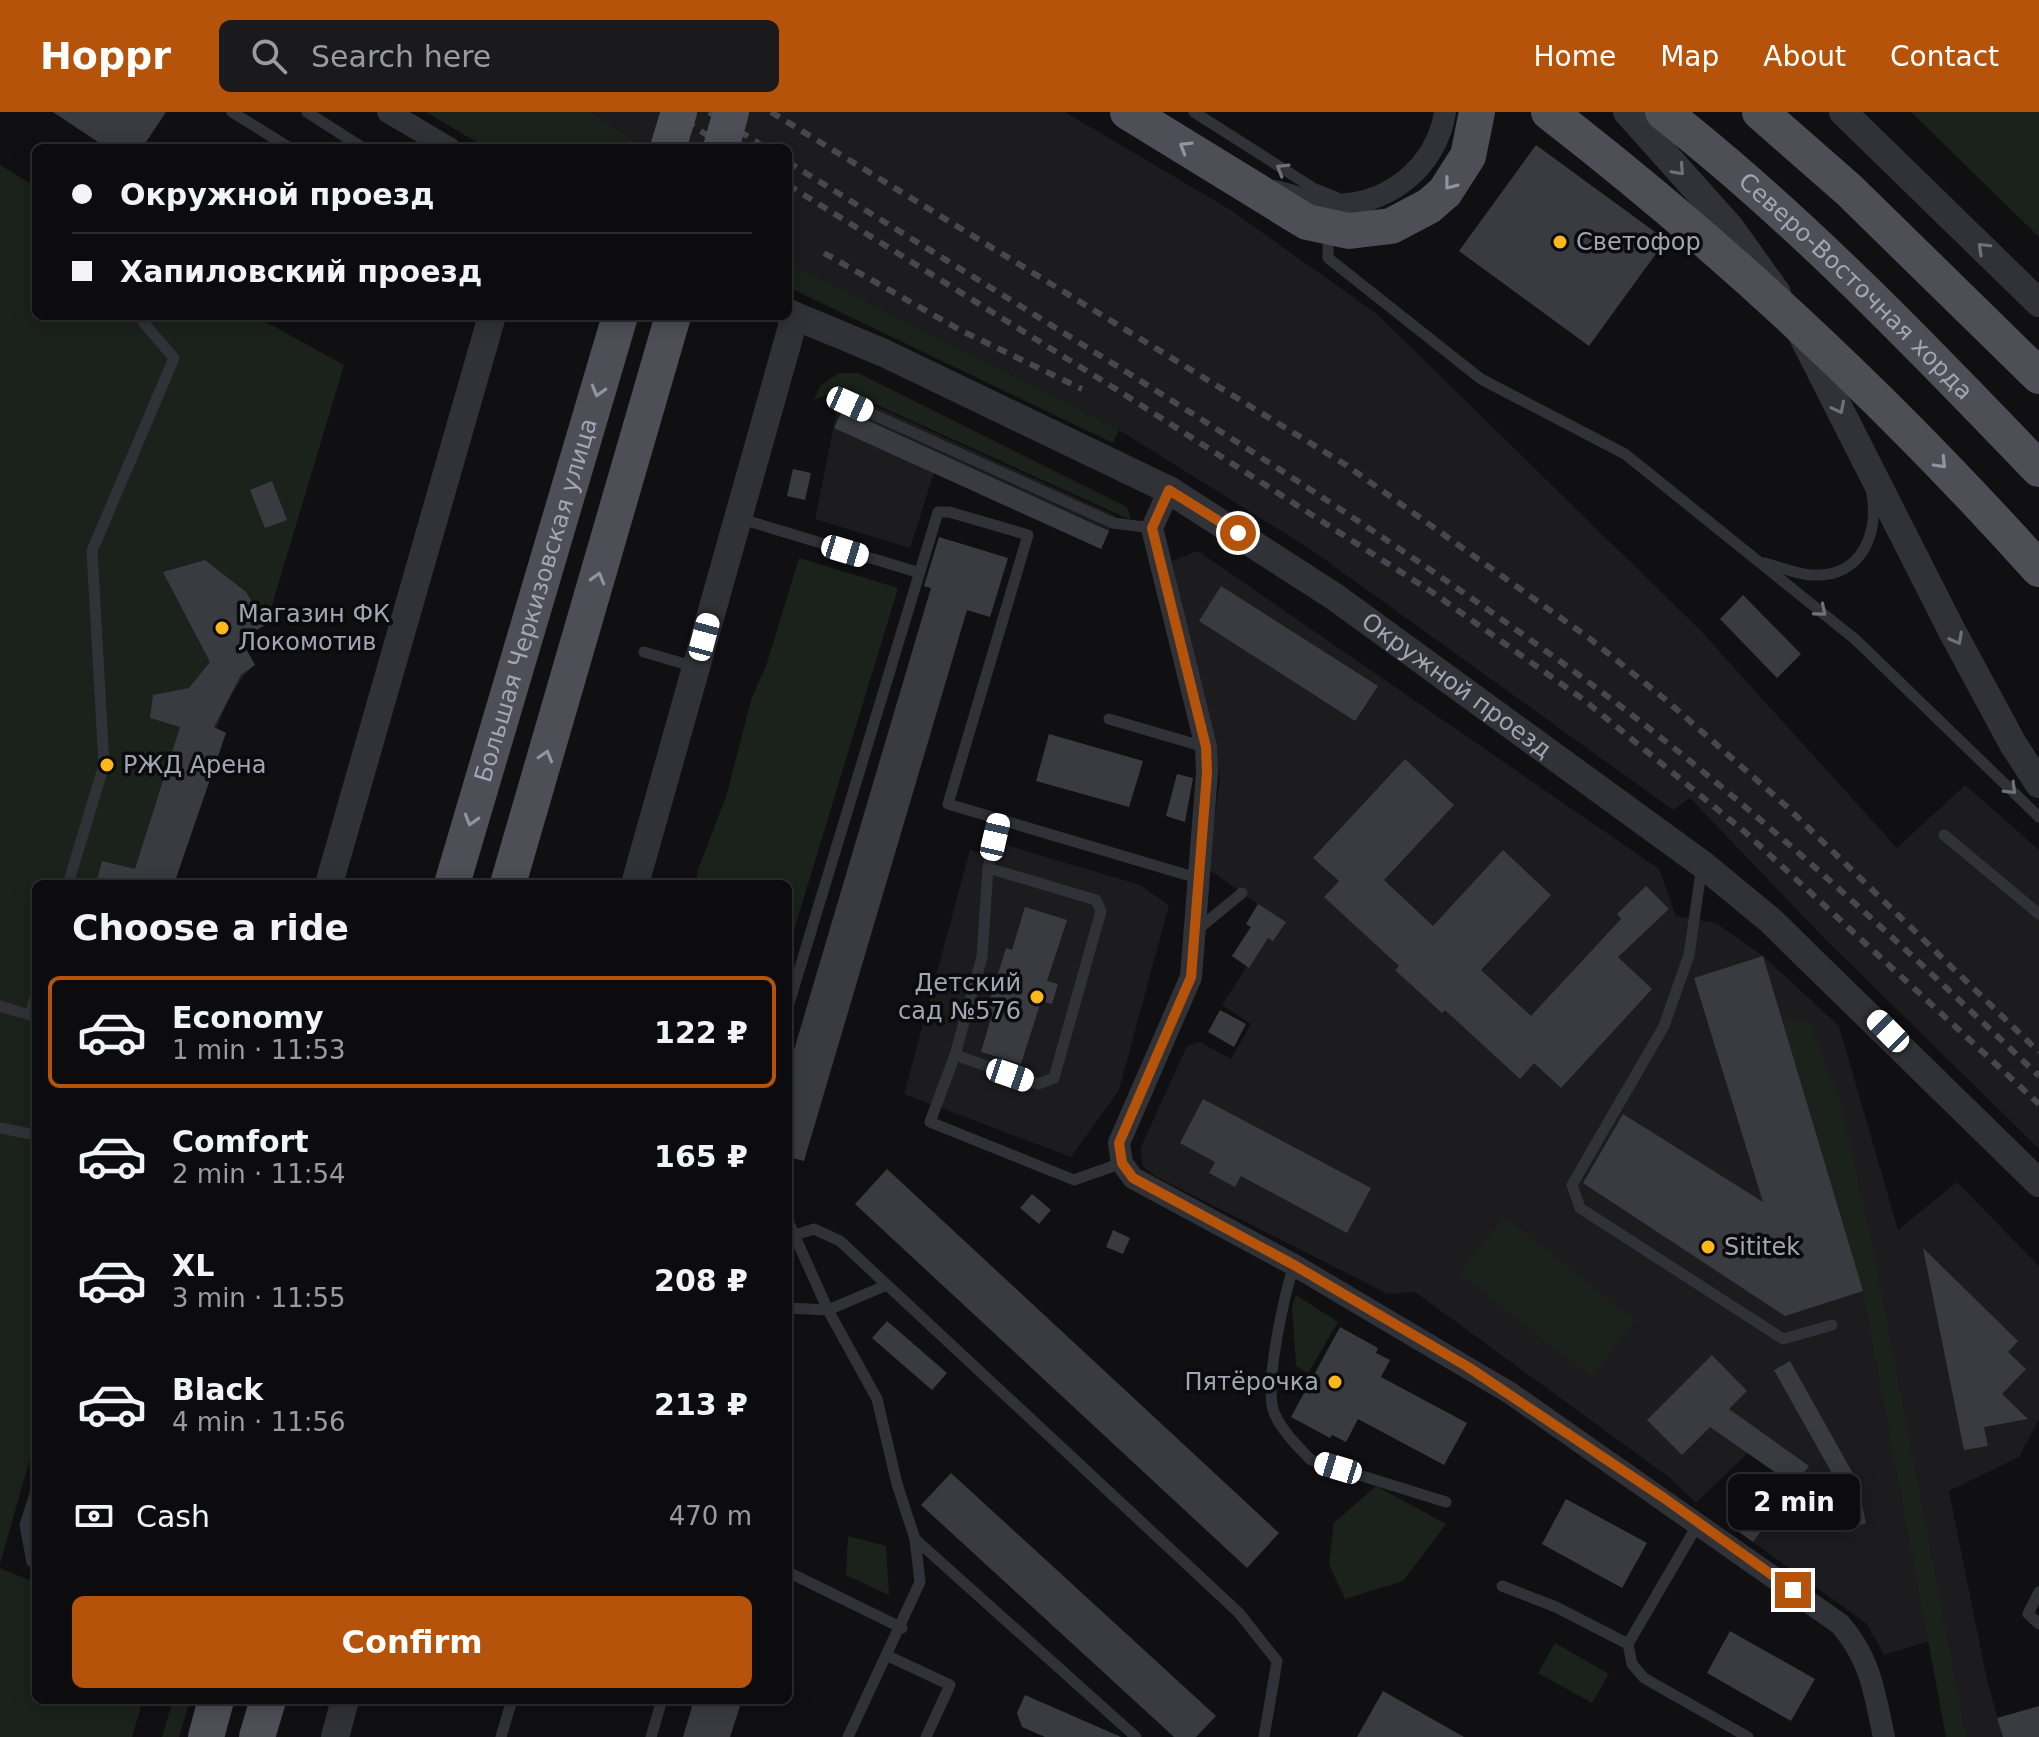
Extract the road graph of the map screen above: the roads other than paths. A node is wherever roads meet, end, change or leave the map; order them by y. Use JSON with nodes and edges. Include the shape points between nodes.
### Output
{"nodes":[{"id":1,"x":232,"y":112,"type":"edge"},
{"id":2,"x":307,"y":112,"type":"edge"},
{"id":3,"x":388,"y":112,"type":"edge"},
{"id":4,"x":679,"y":112,"type":"edge"},
{"id":5,"x":731,"y":112,"type":"edge"},
{"id":6,"x":1128,"y":112,"type":"edge"},
{"id":7,"x":1194,"y":112,"type":"edge"},
{"id":8,"x":1549,"y":112,"type":"edge"},
{"id":9,"x":1627,"y":112,"type":"edge"},
{"id":10,"x":1663,"y":112,"type":"edge"},
{"id":11,"x":1760,"y":112,"type":"edge"},
{"id":12,"x":1797,"y":112,"type":"edge"},
{"id":13,"x":1843,"y":112,"type":"edge"},
{"id":14,"x":1452,"y":114,"type":"edge"},
{"id":15,"x":423,"y":142,"type":"edge"},
{"id":16,"x":284,"y":144,"type":"edge"},
{"id":17,"x":357,"y":144,"type":"edge"},
{"id":18,"x":669,"y":144,"type":"edge"},
{"id":19,"x":722,"y":144,"type":"edge"},
{"id":20,"x":1340,"y":216,"type":"junction"},
{"id":21,"x":2039,"y":303,"type":"edge"},
{"id":22,"x":792,"y":315,"type":"edge"},
{"id":23,"x":144,"y":320,"type":"edge"},
{"id":24,"x":491,"y":320,"type":"edge"},
{"id":25,"x":497,"y":320,"type":"edge"},
{"id":26,"x":619,"y":320,"type":"edge"},
{"id":27,"x":672,"y":320,"type":"edge"},
{"id":28,"x":790,"y":320,"type":"edge"},
{"id":29,"x":2039,"y":355,"type":"edge"},
{"id":30,"x":2039,"y":376,"type":"edge"},
{"id":31,"x":474,"y":377,"type":"junction"},
{"id":32,"x":850,"y":404,"type":"dead end"},
{"id":33,"x":1856,"y":441,"type":"junction"},
{"id":34,"x":2039,"y":469,"type":"edge"},
{"id":35,"x":1169,"y":490,"type":"junction"},
{"id":36,"x":737,"y":518,"type":"junction"},
{"id":37,"x":1152,"y":528,"type":"junction"},
{"id":38,"x":1761,"y":562,"type":"junction"},
{"id":39,"x":2039,"y":569,"type":"edge"},
{"id":40,"x":917,"y":572,"type":"junction"},
{"id":41,"x":644,"y":652,"type":"dead end"},
{"id":42,"x":696,"y":667,"type":"junction"},
{"id":43,"x":1109,"y":719,"type":"dead end"},
{"id":44,"x":1206,"y":747,"type":"junction"},
{"id":45,"x":2039,"y":784,"type":"edge"},
{"id":46,"x":2039,"y":817,"type":"edge"},
{"id":47,"x":999,"y":819,"type":"junction"},
{"id":48,"x":1944,"y":835,"type":"dead end"},
{"id":49,"x":1702,"y":864,"type":"junction"},
{"id":50,"x":988,"y":868,"type":"junction"},
{"id":51,"x":1197,"y":878,"type":"junction"},
{"id":52,"x":69,"y":880,"type":"edge"},
{"id":53,"x":330,"y":880,"type":"edge"},
{"id":54,"x":453,"y":880,"type":"edge"},
{"id":55,"x":509,"y":880,"type":"edge"},
{"id":56,"x":636,"y":880,"type":"edge"},
{"id":57,"x":1242,"y":893,"type":"dead end"},
{"id":58,"x":2039,"y":914,"type":"edge"},
{"id":59,"x":1193,"y":933,"type":"junction"},
{"id":60,"x":792,"y":994,"type":"edge"},
{"id":61,"x":0,"y":1006,"type":"edge"},
{"id":62,"x":32,"y":1008,"type":"edge"},
{"id":63,"x":955,"y":1055,"type":"junction"},
{"id":64,"x":0,"y":1128,"type":"edge"},
{"id":65,"x":32,"y":1134,"type":"edge"},
{"id":66,"x":1122,"y":1163,"type":"junction"},
{"id":67,"x":2039,"y":1183,"type":"edge"},
{"id":68,"x":792,"y":1229,"type":"edge"},
{"id":69,"x":795,"y":1235,"type":"junction"},
{"id":70,"x":1294,"y":1265,"type":"junction"},
{"id":71,"x":887,"y":1285,"type":"junction"},
{"id":72,"x":792,"y":1308,"type":"edge"},
{"id":73,"x":828,"y":1310,"type":"junction"},
{"id":74,"x":1832,"y":1325,"type":"dead end"},
{"id":75,"x":1446,"y":1502,"type":"dead end"},
{"id":76,"x":32,"y":1503,"type":"edge"},
{"id":77,"x":1699,"y":1524,"type":"junction"},
{"id":78,"x":915,"y":1539,"type":"junction"},
{"id":79,"x":32,"y":1562,"type":"dead end"},
{"id":80,"x":792,"y":1574,"type":"edge"},
{"id":81,"x":1502,"y":1586,"type":"dead end"},
{"id":82,"x":2039,"y":1592,"type":"edge"},
{"id":83,"x":2039,"y":1624,"type":"edge"},
{"id":84,"x":902,"y":1628,"type":"junction"},
{"id":85,"x":1628,"y":1644,"type":"junction"},
{"id":86,"x":888,"y":1656,"type":"junction"},
{"id":87,"x":215,"y":1704,"type":"edge"},
{"id":88,"x":267,"y":1704,"type":"edge"},
{"id":89,"x":344,"y":1704,"type":"edge"},
{"id":90,"x":511,"y":1704,"type":"edge"},
{"id":91,"x":661,"y":1704,"type":"edge"},
{"id":92,"x":206,"y":1737,"type":"edge"},
{"id":93,"x":257,"y":1737,"type":"edge"},
{"id":94,"x":335,"y":1737,"type":"edge"},
{"id":95,"x":501,"y":1737,"type":"edge"},
{"id":96,"x":651,"y":1737,"type":"edge"},
{"id":97,"x":848,"y":1737,"type":"edge"},
{"id":98,"x":926,"y":1737,"type":"edge"},
{"id":99,"x":1136,"y":1737,"type":"edge"},
{"id":100,"x":1264,"y":1737,"type":"edge"},
{"id":101,"x":1748,"y":1737,"type":"edge"},
{"id":102,"x":1884,"y":1737,"type":"edge"}],
"edges":[{"from":1,"to":16,"type":"lane"},
{"from":2,"to":17,"type":"lane"},
{"from":3,"to":15,"type":"street"},
{"from":4,"to":18,"type":"main road","bridge":true},
{"from":5,"to":19,"type":"main road","bridge":true},
{"from":20,"to":6,"type":"main road","one_way":true,"via":[[1307,222]]},
{"from":20,"to":7,"type":"lane","one_way":true,"via":[[1313,188]]},
{"from":8,"to":39,"type":"main road","one_way":true,"bridge":true,"via":[[1656,198],[1847,369]]},
{"from":9,"to":33,"type":"street","one_way":true,"via":[[1763,270]]},
{"from":10,"to":34,"type":"main road","name":"Северо-Восточная хорда","via":[[1809,240]]},
{"from":11,"to":30,"type":"main road","via":[[1849,190]]},
{"from":12,"to":29,"type":"main road"},
{"from":21,"to":13,"type":"street","one_way":true},
{"from":14,"to":20,"type":"main road","one_way":true,"via":[[1468,156],[1445,192],[1391,226],[1370,230]]},
{"from":20,"to":38,"type":"lane","via":[[1328,258],[1481,379],[1625,454]]},
{"from":22,"to":35,"type":"street","name":"Окружной проезд","via":[[884,353]]},
{"from":23,"to":52,"type":"lane","via":[[174,358],[92,551],[104,765]]},
{"from":24,"to":31,"type":"street"},
{"from":25,"to":31,"type":"street"},
{"from":26,"to":54,"type":"main road","name":"Большая Черкизовская улица","one_way":true},
{"from":55,"to":27,"type":"main road","one_way":true},
{"from":28,"to":36,"type":"street"},
{"from":31,"to":53,"type":"street"},
{"from":32,"to":37,"type":"lane","via":[[1113,523]]},
{"from":33,"to":38,"type":"lane","via":[[1875,519],[1860,555],[1836,572],[1816,575]]},
{"from":33,"to":45,"type":"street","one_way":true,"via":[[1952,631]]},
{"from":35,"to":37,"type":"street"},
{"from":35,"to":49,"type":"street","name":"Окружной проезд","via":[[1335,597]]},
{"from":36,"to":40,"type":"lane"},
{"from":36,"to":42,"type":"street"},
{"from":37,"to":44,"type":"street"},
{"from":38,"to":46,"type":"lane","one_way":true,"via":[[1856,640]]},
{"from":40,"to":47,"type":"lane","via":[[938,512],[1028,535],[948,804]]},
{"from":40,"to":60,"type":"lane"},
{"from":41,"to":42,"type":"lane"},
{"from":42,"to":56,"type":"street"},
{"from":43,"to":44,"type":"lane"},
{"from":44,"to":51,"type":"street"},
{"from":47,"to":50,"type":"lane"},
{"from":47,"to":51,"type":"lane"},
{"from":48,"to":58,"type":"lane"},
{"from":49,"to":67,"type":"street","name":"Окружной проезд","via":[[1824,969]]},
{"from":49,"to":74,"type":"lane","via":[[1689,955],[1664,1026],[1572,1185],[1580,1208],[1783,1339]]},
{"from":50,"to":63,"type":"lane","via":[[982,957]]},
{"from":50,"to":63,"type":"lane","via":[[1096,900],[1101,911],[1054,1078],[1038,1084]]},
{"from":51,"to":59,"type":"street"},
{"from":57,"to":59,"type":"lane"},
{"from":59,"to":66,"type":"street","via":[[1191,977],[1119,1143]]},
{"from":61,"to":62,"type":"lane","via":[[30,1015]]},
{"from":63,"to":66,"type":"lane","via":[[930,1122],[1074,1180]]},
{"from":64,"to":65,"type":"lane"},
{"from":66,"to":70,"type":"street","via":[[1133,1178]]},
{"from":68,"to":69,"type":"lane"},
{"from":69,"to":71,"type":"lane","via":[[814,1229],[840,1241]]},
{"from":69,"to":73,"type":"lane"},
{"from":70,"to":75,"type":"lane","via":[[1272,1407],[1295,1444],[1311,1460]]},
{"from":70,"to":77,"type":"street","via":[[1510,1393]]},
{"from":71,"to":73,"type":"lane"},
{"from":71,"to":100,"type":"lane","via":[[1239,1613],[1277,1661]]},
{"from":72,"to":73,"type":"lane"},
{"from":73,"to":78,"type":"lane","via":[[877,1399]]},
{"from":76,"to":79,"type":"lane","via":[[25,1525]]},
{"from":77,"to":85,"type":"lane"},
{"from":77,"to":102,"type":"street","via":[[1840,1624],[1868,1666]]},
{"from":78,"to":84,"type":"lane","via":[[920,1582]]},
{"from":78,"to":99,"type":"lane"},
{"from":80,"to":84,"type":"lane"},
{"from":81,"to":85,"type":"lane"},
{"from":82,"to":83,"type":"lane","via":[[2028,1614]]},
{"from":84,"to":86,"type":"lane"},
{"from":85,"to":101,"type":"lane","via":[[1632,1664],[1644,1678]]},
{"from":86,"to":97,"type":"lane"},
{"from":86,"to":98,"type":"lane","via":[[950,1685]]},
{"from":87,"to":92,"type":"main road"},
{"from":88,"to":93,"type":"main road"},
{"from":89,"to":94,"type":"street"},
{"from":90,"to":95,"type":"lane"},
{"from":91,"to":96,"type":"lane"}]}
